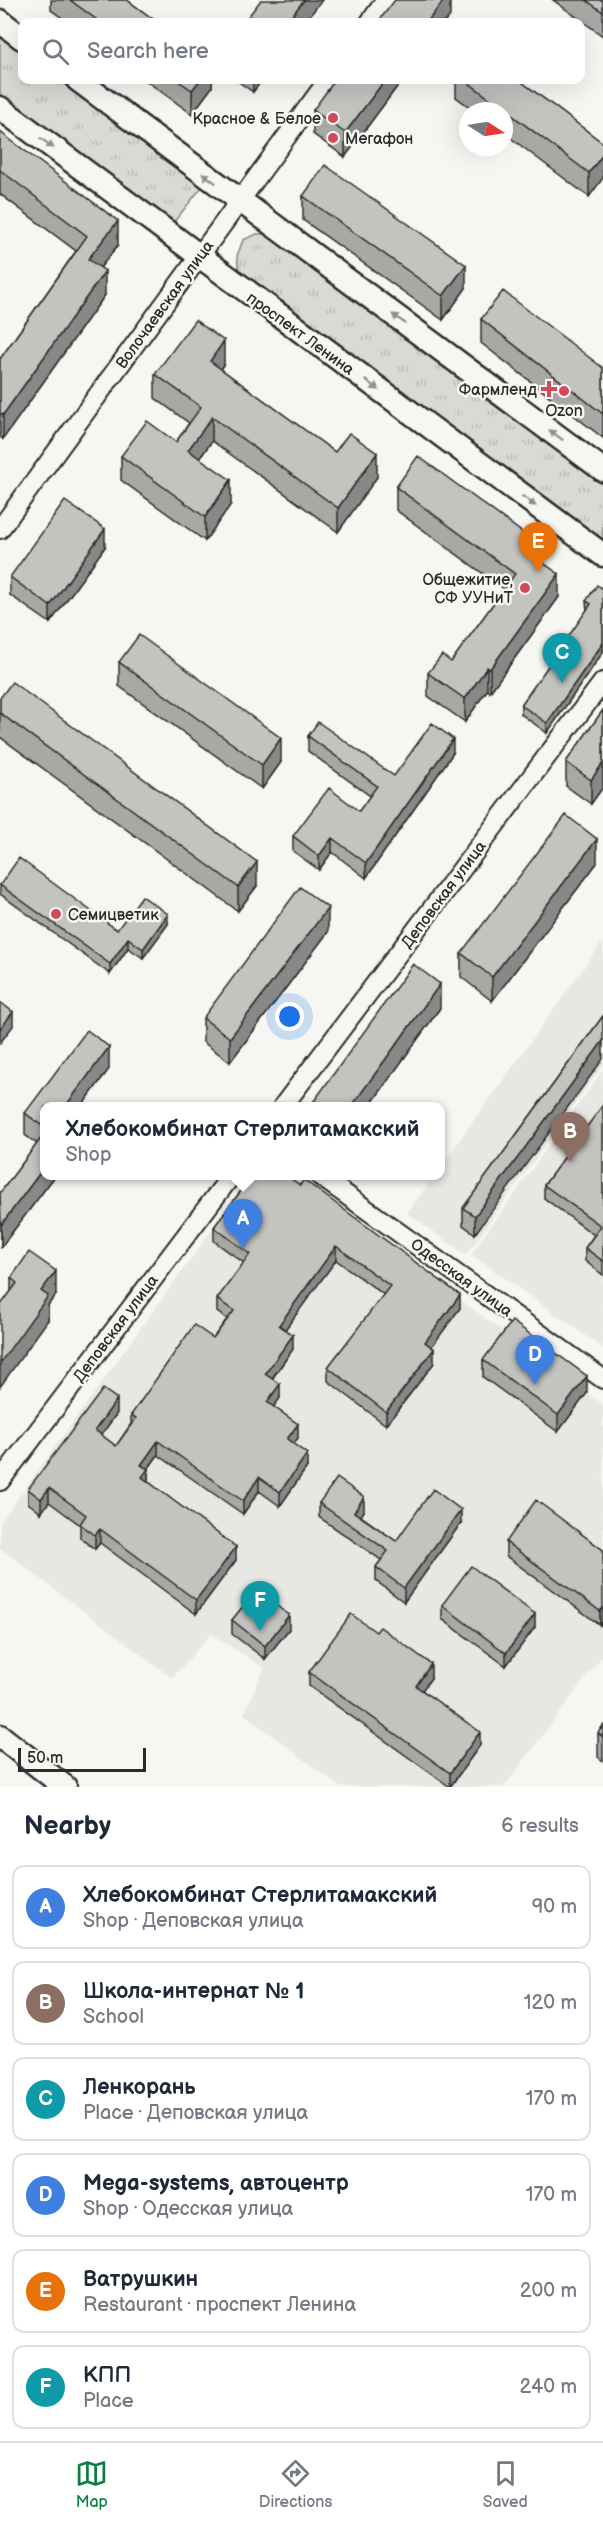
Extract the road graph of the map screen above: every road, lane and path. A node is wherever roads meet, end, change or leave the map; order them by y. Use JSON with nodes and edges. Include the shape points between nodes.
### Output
{"nodes":[{"id":1,"x":386,"y":0,"type":"edge"},
{"id":2,"x":373,"y":18,"type":"edge"},
{"id":3,"x":0,"y":21,"type":"edge"},
{"id":4,"x":18,"y":35,"type":"edge"},
{"id":5,"x":83,"y":84,"type":"edge"},
{"id":6,"x":325,"y":84,"type":"edge"},
{"id":7,"x":0,"y":108,"type":"edge"},
{"id":8,"x":239,"y":201,"type":"junction"},
{"id":9,"x":199,"y":257,"type":"junction"},
{"id":10,"x":603,"y":470,"type":"edge"},
{"id":11,"x":0,"y":529,"type":"edge"},
{"id":12,"x":603,"y":555,"type":"edge"},
{"id":13,"x":603,"y":681,"type":"edge"},
{"id":14,"x":287,"y":1102,"type":"edge"},
{"id":15,"x":228,"y":1180,"type":"edge"},
{"id":16,"x":326,"y":1180,"type":"edge"},
{"id":17,"x":603,"y":1379,"type":"edge"},
{"id":18,"x":0,"y":1481,"type":"edge"},
{"id":19,"x":0,"y":1736,"type":"edge"},
{"id":20,"x":65,"y":1787,"type":"edge"}],
"edges":[{"from":1,"to":2,"type":"street"},
{"from":3,"to":4,"type":"main road"},
{"from":8,"to":5,"type":"main road","one_way":true},
{"from":6,"to":8,"type":"street","name":"Волочаевская улица"},
{"from":7,"to":9,"type":"main road","name":"проспект Ленина","one_way":true},
{"from":8,"to":9,"type":"street","name":"Волочаевская улица"},
{"from":10,"to":8,"type":"main road","one_way":true},
{"from":9,"to":11,"type":"street","name":"Волочаевская улица"},
{"from":9,"to":12,"type":"main road","name":"проспект Ленина","one_way":true},
{"from":13,"to":14,"type":"street","name":"Деповская улица"},
{"from":15,"to":18,"type":"street","name":"Деповская улица"},
{"from":16,"to":17,"type":"street","name":"Одесская улица"},
{"from":19,"to":20,"type":"main road"}]}
